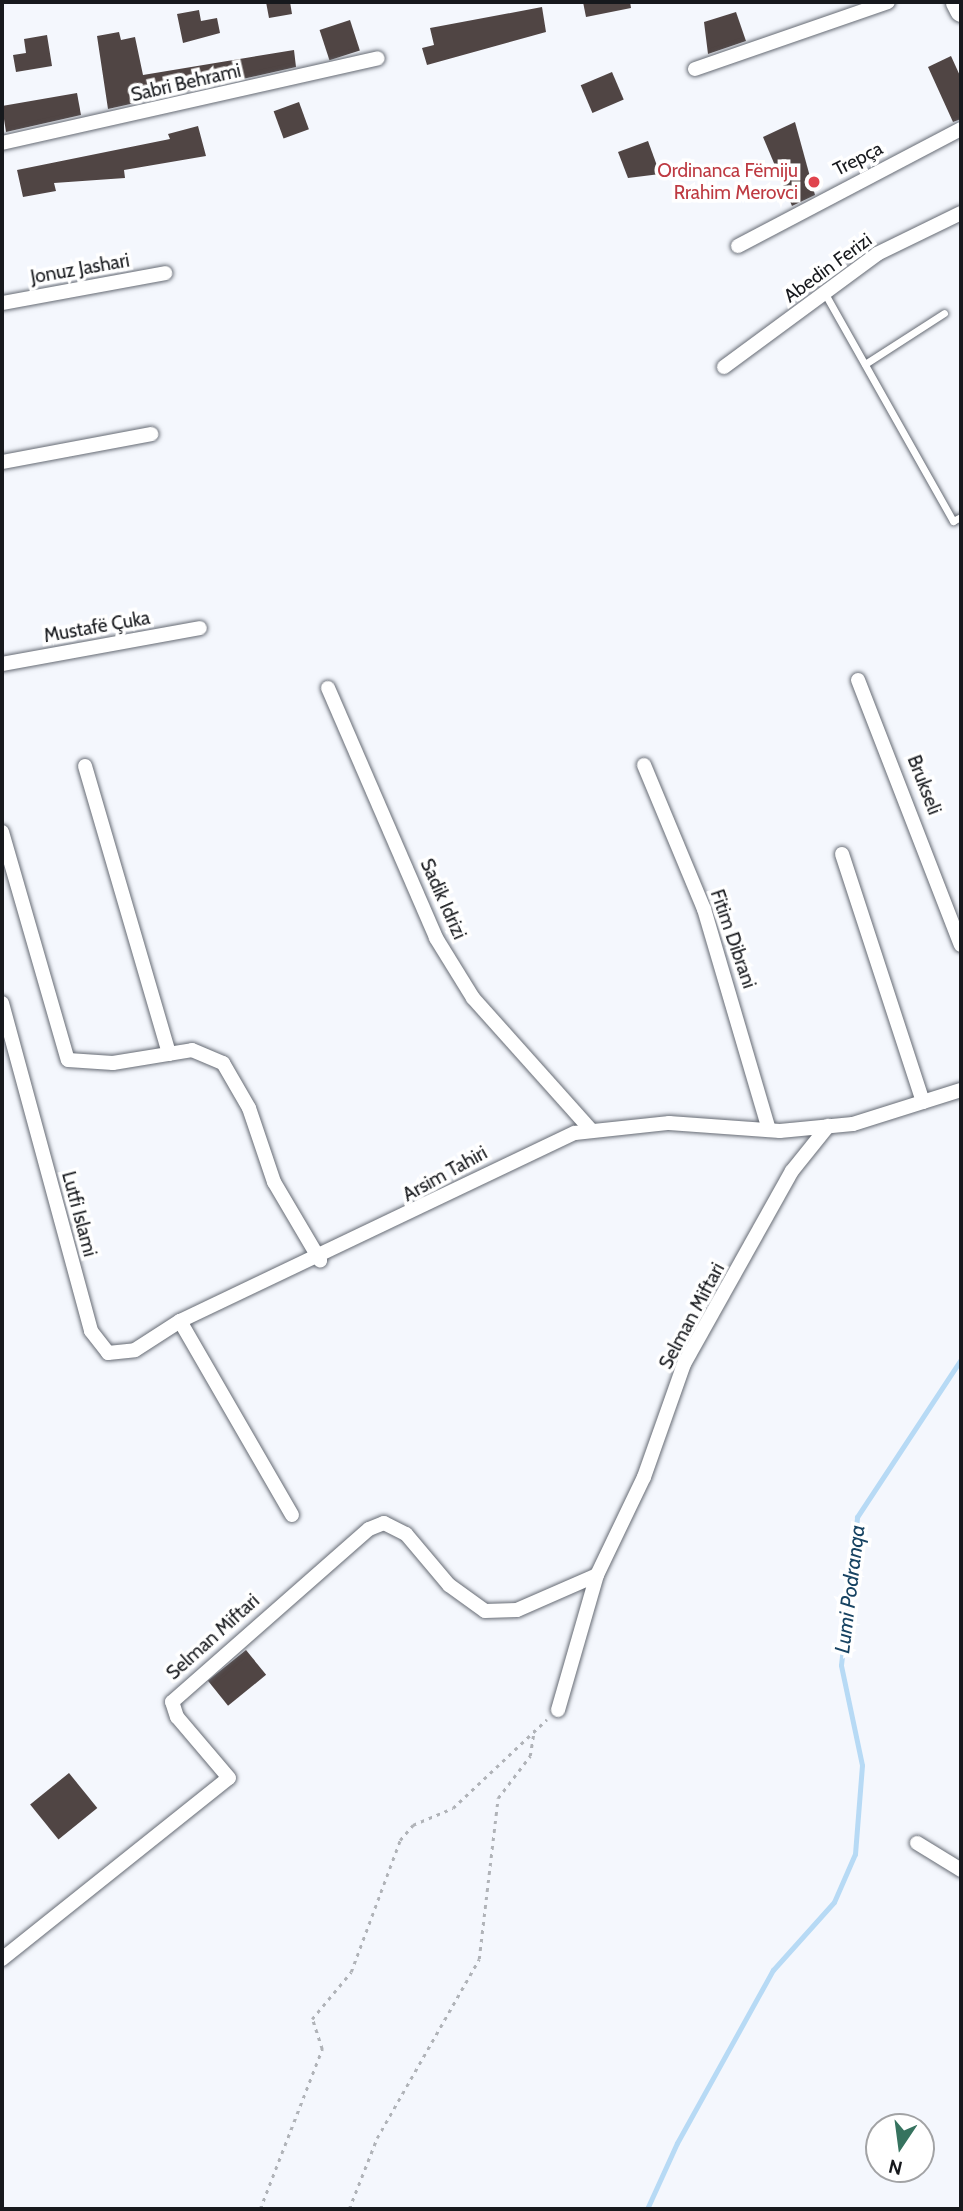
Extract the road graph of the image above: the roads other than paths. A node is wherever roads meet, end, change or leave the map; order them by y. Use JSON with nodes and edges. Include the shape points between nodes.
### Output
{"nodes":[{"id":1,"x":888,"y":2,"type":"edge"},
{"id":2,"x":957,"y":2,"type":"edge"},
{"id":3,"x":961,"y":10,"type":"edge"},
{"id":4,"x":378,"y":58,"type":"dead end"},
{"id":5,"x":695,"y":69,"type":"dead end"},
{"id":6,"x":961,"y":129,"type":"edge"},
{"id":7,"x":2,"y":143,"type":"edge"},
{"id":8,"x":961,"y":213,"type":"edge"},
{"id":9,"x":738,"y":246,"type":"dead end"},
{"id":10,"x":165,"y":273,"type":"dead end"},
{"id":11,"x":824,"y":291,"type":"junction"},
{"id":12,"x":2,"y":303,"type":"edge"},
{"id":13,"x":944,"y":313,"type":"dead end"},
{"id":14,"x":865,"y":364,"type":"junction"},
{"id":15,"x":724,"y":367,"type":"dead end"},
{"id":16,"x":151,"y":434,"type":"dead end"},
{"id":17,"x":2,"y":462,"type":"edge"},
{"id":18,"x":961,"y":517,"type":"edge"},
{"id":19,"x":200,"y":628,"type":"dead end"},
{"id":20,"x":2,"y":664,"type":"edge"},
{"id":21,"x":858,"y":680,"type":"dead end"},
{"id":22,"x":328,"y":688,"type":"dead end"},
{"id":23,"x":644,"y":765,"type":"dead end"},
{"id":24,"x":85,"y":766,"type":"dead end"},
{"id":25,"x":2,"y":832,"type":"edge"},
{"id":26,"x":842,"y":854,"type":"dead end"},
{"id":27,"x":961,"y":945,"type":"edge"},
{"id":28,"x":2,"y":1003,"type":"edge"},
{"id":29,"x":169,"y":1054,"type":"junction"},
{"id":30,"x":961,"y":1090,"type":"edge"},
{"id":31,"x":923,"y":1102,"type":"junction"},
{"id":32,"x":828,"y":1126,"type":"junction"},
{"id":33,"x":591,"y":1130,"type":"junction"},
{"id":34,"x":769,"y":1130,"type":"junction"},
{"id":35,"x":320,"y":1260,"type":"junction"},
{"id":36,"x":180,"y":1321,"type":"junction"},
{"id":37,"x":292,"y":1515,"type":"dead end"},
{"id":38,"x":597,"y":1575,"type":"junction"},
{"id":39,"x":558,"y":1710,"type":"road end"},
{"id":40,"x":917,"y":1843,"type":"dead end"},
{"id":41,"x":961,"y":1870,"type":"edge"},
{"id":42,"x":2,"y":1959,"type":"edge"}],
"edges":[{"from":1,"to":5,"type":"street"},
{"from":2,"to":3,"type":"main road"},
{"from":4,"to":7,"type":"street","name":"Sabri Behrami"},
{"from":6,"to":9,"type":"street","name":"Trepça"},
{"from":8,"to":11,"type":"street","name":"Abedin Ferizi","via":[[877,254]]},
{"from":10,"to":12,"type":"street","name":"Jonuz Jashari"},
{"from":11,"to":14,"type":"lane"},
{"from":11,"to":15,"type":"street","name":"Abedin Ferizi"},
{"from":13,"to":14,"type":"lane"},
{"from":14,"to":18,"type":"lane","via":[[953,521]]},
{"from":16,"to":17,"type":"street"},
{"from":19,"to":20,"type":"street","name":"Mustafë Çuka"},
{"from":21,"to":27,"type":"street","name":"Brukseli"},
{"from":22,"to":33,"type":"street","name":"Sadik Idrizi","via":[[436,938],[473,998]]},
{"from":23,"to":34,"type":"street","name":"Fitim Dibrani","via":[[704,909]]},
{"from":24,"to":29,"type":"street"},
{"from":25,"to":29,"type":"street","via":[[68,1060],[113,1063]]},
{"from":26,"to":31,"type":"street"},
{"from":28,"to":36,"type":"street","name":"Lutfi Islami","via":[[91,1331],[108,1353],[135,1350]]},
{"from":29,"to":35,"type":"street","via":[[192,1050],[223,1063],[250,1108],[274,1182]]},
{"from":30,"to":31,"type":"street","name":"Arsim Tahiri"},
{"from":31,"to":32,"type":"street","name":"Arsim Tahiri"},
{"from":32,"to":34,"type":"street","name":"Arsim Tahiri"},
{"from":32,"to":38,"type":"street","name":"Selman Miftari","via":[[792,1171],[684,1364],[644,1477]]},
{"from":33,"to":34,"type":"street","name":"Arsim Tahiri","via":[[669,1123]]},
{"from":33,"to":35,"type":"street","name":"Arsim Tahiri","via":[[529,1150]]},
{"from":35,"to":36,"type":"street","name":"Arsim Tahiri"},
{"from":36,"to":37,"type":"street"},
{"from":38,"to":39,"type":"street","name":"Selman Miftari"},
{"from":38,"to":42,"type":"street","name":"Selman Miftari","via":[[517,1610],[485,1611],[449,1585],[407,1534],[384,1523],[369,1529],[172,1702],[177,1717],[229,1778]]},
{"from":40,"to":41,"type":"street"}]}
